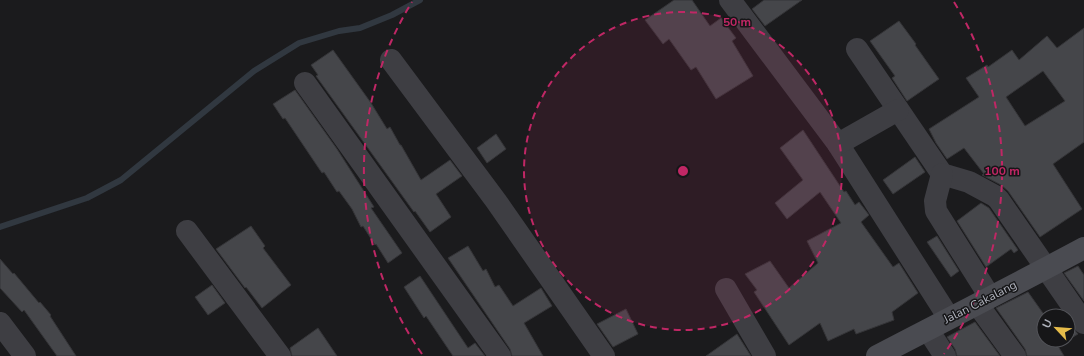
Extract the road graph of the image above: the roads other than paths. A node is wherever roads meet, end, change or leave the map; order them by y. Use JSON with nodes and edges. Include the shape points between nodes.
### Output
{"nodes":[{"id":1,"x":730,"y":0,"type":"edge"},
{"id":2,"x":857,"y":48,"type":"dead end"},
{"id":3,"x":391,"y":60,"type":"dead end"},
{"id":4,"x":305,"y":82,"type":"dead end"},
{"id":5,"x":898,"y":110,"type":"junction"},
{"id":6,"x":838,"y":144,"type":"junction"},
{"id":7,"x":942,"y":174,"type":"junction"},
{"id":8,"x":187,"y":231,"type":"dead end"},
{"id":9,"x":1084,"y":248,"type":"edge"},
{"id":10,"x":1047,"y":267,"type":"junction"},
{"id":11,"x":726,"y":289,"type":"dead end"},
{"id":12,"x":984,"y":301,"type":"junction"},
{"id":13,"x":949,"y":318,"type":"junction"},
{"id":14,"x":0,"y":323,"type":"edge"},
{"id":15,"x":1084,"y":323,"type":"edge"},
{"id":16,"x":928,"y":330,"type":"junction"},
{"id":17,"x":25,"y":356,"type":"edge"},
{"id":18,"x":280,"y":356,"type":"edge"},
{"id":19,"x":500,"y":356,"type":"edge"},
{"id":20,"x":604,"y":356,"type":"edge"},
{"id":21,"x":765,"y":356,"type":"edge"},
{"id":22,"x":876,"y":356,"type":"edge"},
{"id":23,"x":945,"y":356,"type":"edge"},
{"id":24,"x":1014,"y":356,"type":"edge"}],
"edges":[{"from":1,"to":6,"type":"street"},
{"from":2,"to":5,"type":"street"},
{"from":3,"to":20,"type":"street","via":[[496,201]]},
{"from":4,"to":19,"type":"street"},
{"from":5,"to":6,"type":"street"},
{"from":5,"to":7,"type":"street"},
{"from":6,"to":13,"type":"street"},
{"from":7,"to":10,"type":"street","via":[[969,182],[995,196]]},
{"from":7,"to":12,"type":"street","via":[[935,201],[936,210]]},
{"from":8,"to":18,"type":"street"},
{"from":9,"to":10,"type":"street","name":"Jalan Cakalang"},
{"from":10,"to":12,"type":"street","name":"Jalan Cakalang"},
{"from":10,"to":15,"type":"street"},
{"from":11,"to":21,"type":"street"},
{"from":12,"to":13,"type":"street","name":"Jalan Cakalang"},
{"from":12,"to":24,"type":"street"},
{"from":13,"to":16,"type":"street","name":"Jalan Cakalang"},
{"from":14,"to":17,"type":"street"},
{"from":16,"to":22,"type":"street","name":"Jalan Cakalang"},
{"from":16,"to":23,"type":"street"}]}
